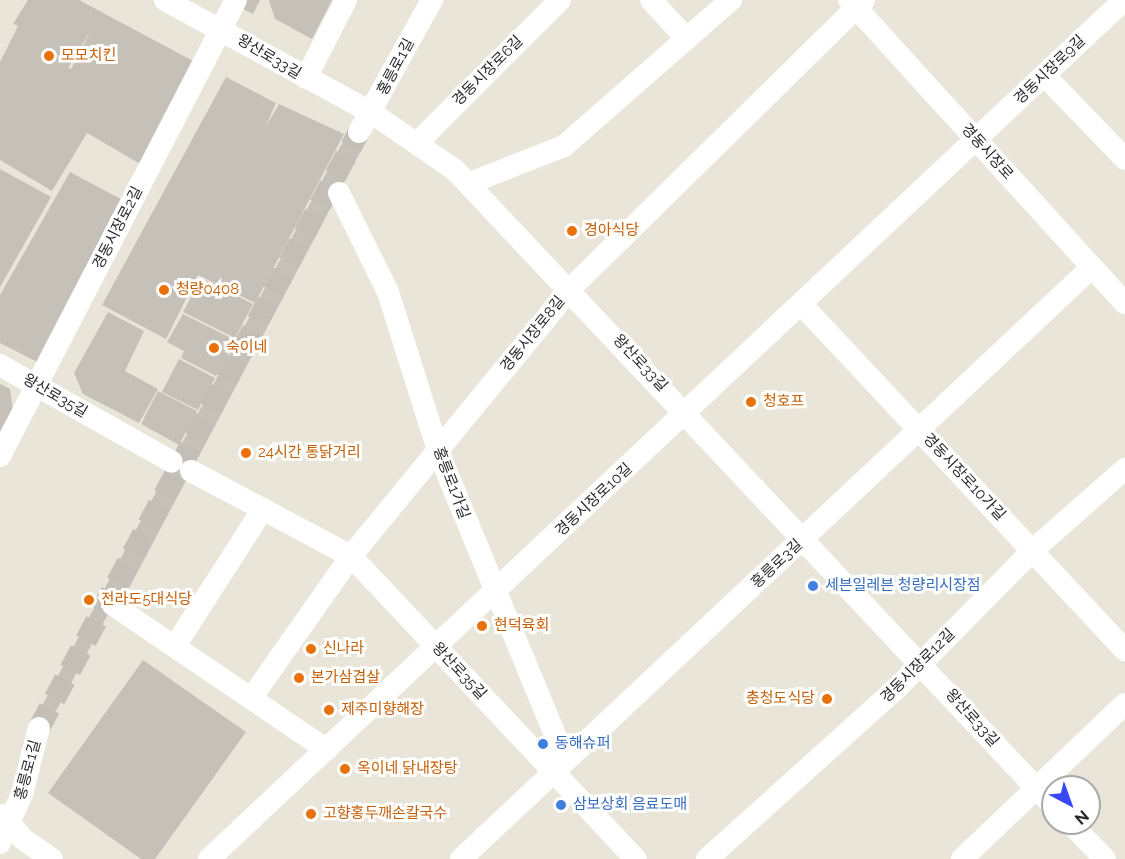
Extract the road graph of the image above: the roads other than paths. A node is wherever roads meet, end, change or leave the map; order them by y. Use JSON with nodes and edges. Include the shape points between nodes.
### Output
{"nodes":[{"id":1,"x":165,"y":0,"type":"edge"},
{"id":2,"x":236,"y":0,"type":"edge"},
{"id":3,"x":346,"y":0,"type":"edge"},
{"id":4,"x":432,"y":0,"type":"edge"},
{"id":5,"x":560,"y":0,"type":"edge"},
{"id":6,"x":651,"y":0,"type":"edge"},
{"id":7,"x":731,"y":0,"type":"edge"},
{"id":8,"x":1124,"y":0,"type":"edge"},
{"id":9,"x":856,"y":2,"type":"edge"},
{"id":10,"x":220,"y":27,"type":"junction"},
{"id":11,"x":687,"y":39,"type":"junction"},
{"id":12,"x":1044,"y":75,"type":"junction"},
{"id":13,"x":306,"y":78,"type":"junction"},
{"id":14,"x":372,"y":113,"type":"junction"},
{"id":15,"x":359,"y":132,"type":"tunnel mouth"},
{"id":16,"x":977,"y":141,"type":"junction"},
{"id":17,"x":417,"y":143,"type":"junction"},
{"id":18,"x":1125,"y":159,"type":"edge"},
{"id":19,"x":470,"y":183,"type":"junction"},
{"id":20,"x":339,"y":193,"type":"dead end"},
{"id":21,"x":1092,"y":267,"type":"junction"},
{"id":22,"x":570,"y":289,"type":"junction"},
{"id":23,"x":1125,"y":303,"type":"edge"},
{"id":24,"x":802,"y":305,"type":"junction"},
{"id":25,"x":0,"y":365,"type":"edge"},
{"id":26,"x":38,"y":386,"type":"junction"},
{"id":27,"x":687,"y":413,"type":"junction"},
{"id":28,"x":919,"y":430,"type":"junction"},
{"id":29,"x":438,"y":451,"type":"junction"},
{"id":30,"x":0,"y":456,"type":"edge"},
{"id":31,"x":1125,"y":469,"type":"edge"},
{"id":32,"x":263,"y":509,"type":"junction"},
{"id":33,"x":804,"y":538,"type":"junction"},
{"id":34,"x":1033,"y":550,"type":"junction"},
{"id":35,"x":351,"y":556,"type":"junction"},
{"id":36,"x":494,"y":593,"type":"junction"},
{"id":37,"x":113,"y":605,"type":"dead end"},
{"id":38,"x":175,"y":646,"type":"junction"},
{"id":39,"x":437,"y":647,"type":"junction"},
{"id":40,"x":1125,"y":650,"type":"edge"},
{"id":41,"x":921,"y":662,"type":"junction"},
{"id":42,"x":252,"y":697,"type":"junction"},
{"id":43,"x":1125,"y":704,"type":"edge"},
{"id":44,"x":39,"y":728,"type":"tunnel mouth"},
{"id":45,"x":327,"y":750,"type":"junction"},
{"id":46,"x":555,"y":773,"type":"junction"},
{"id":47,"x":1036,"y":788,"type":"junction"},
{"id":48,"x":1041,"y":793,"type":"edge"},
{"id":49,"x":4,"y":826,"type":"edge"},
{"id":50,"x":1082,"y":835,"type":"edge"},
{"id":51,"x":52,"y":859,"type":"edge"},
{"id":52,"x":209,"y":859,"type":"edge"},
{"id":53,"x":461,"y":859,"type":"edge"},
{"id":54,"x":636,"y":859,"type":"edge"},
{"id":55,"x":707,"y":859,"type":"edge"},
{"id":56,"x":962,"y":859,"type":"edge"},
{"id":57,"x":1105,"y":859,"type":"edge"}],
"edges":[{"from":1,"to":10,"type":"street","name":"왕산로33길"},
{"from":2,"to":10,"type":"street","name":"경동시장로2길"},
{"from":3,"to":13,"type":"street"},
{"from":4,"to":14,"type":"street","name":"홍릉로1길"},
{"from":5,"to":17,"type":"street","name":"경동시장로6길"},
{"from":6,"to":11,"type":"street"},
{"from":7,"to":11,"type":"street"},
{"from":8,"to":12,"type":"street","name":"경동시장로9길"},
{"from":9,"to":16,"type":"street","name":"경동시장로"},
{"from":9,"to":22,"type":"street","name":"경동시장로8길"},
{"from":10,"to":13,"type":"street","name":"왕산로33길"},
{"from":10,"to":26,"type":"street","name":"경동시장로2길"},
{"from":11,"to":19,"type":"street","via":[[564,146]]},
{"from":12,"to":16,"type":"street","name":"경동시장로9길"},
{"from":12,"to":18,"type":"street"},
{"from":13,"to":14,"type":"street","name":"왕산로33길"},
{"from":14,"to":15,"type":"street","name":"홍릉로1길"},
{"from":14,"to":17,"type":"street","name":"왕산로33길"},
{"from":16,"to":21,"type":"street","name":"경동시장로"},
{"from":16,"to":24,"type":"street","name":"경동시장로10길"},
{"from":17,"to":19,"type":"street","name":"왕산로33길"},
{"from":19,"to":22,"type":"street","name":"왕산로33길"},
{"from":20,"to":29,"type":"street","name":"홍릉로1가길","via":[[388,292]]},
{"from":21,"to":23,"type":"street","name":"경동시장로"},
{"from":21,"to":28,"type":"street","name":"홍릉로3길"},
{"from":22,"to":27,"type":"street","name":"왕산로33길"},
{"from":22,"to":29,"type":"street","name":"경동시장로8길"},
{"from":24,"to":27,"type":"street","name":"경동시장로10길"},
{"from":24,"to":28,"type":"street","name":"경동시장로10가길"},
{"from":25,"to":26,"type":"street","name":"왕산로35길"},
{"from":26,"to":30,"type":"street","name":"경동시장로2길"},
{"from":26,"to":32,"type":"street","name":"왕산로35길"},
{"from":27,"to":33,"type":"street","name":"왕산로33길"},
{"from":27,"to":36,"type":"street","name":"경동시장로10길"},
{"from":28,"to":33,"type":"street","name":"홍릉로3길"},
{"from":28,"to":34,"type":"street","name":"경동시장로10가길"},
{"from":29,"to":35,"type":"street","name":"경동시장로8길"},
{"from":29,"to":36,"type":"street","name":"홍릉로1가길"},
{"from":31,"to":34,"type":"street","name":"경동시장로12길"},
{"from":32,"to":35,"type":"street","name":"왕산로35길"},
{"from":32,"to":38,"type":"street"},
{"from":33,"to":41,"type":"street","name":"왕산로33길"},
{"from":33,"to":46,"type":"street","name":"홍릉로3길"},
{"from":34,"to":40,"type":"street","name":"경동시장로10가길"},
{"from":34,"to":41,"type":"street","name":"경동시장로12길"},
{"from":35,"to":39,"type":"street","name":"왕산로35길"},
{"from":35,"to":42,"type":"street","name":"경동시장로8길"},
{"from":36,"to":39,"type":"street","name":"경동시장로10길"},
{"from":36,"to":46,"type":"street","name":"홍릉로1가길","via":[[561,750]]},
{"from":37,"to":38,"type":"street"},
{"from":38,"to":42,"type":"street"},
{"from":39,"to":45,"type":"street","name":"경동시장로10길"},
{"from":39,"to":46,"type":"street","name":"왕산로35길"},
{"from":41,"to":47,"type":"street","name":"왕산로33길"},
{"from":41,"to":55,"type":"street","name":"경동시장로12길"},
{"from":42,"to":45,"type":"street"},
{"from":43,"to":47,"type":"street"},
{"from":44,"to":49,"type":"street","name":"홍릉로1길"},
{"from":45,"to":52,"type":"street","name":"경동시장로10길"},
{"from":46,"to":53,"type":"street","name":"홍릉로3길"},
{"from":46,"to":54,"type":"street","name":"왕산로35길"},
{"from":47,"to":48,"type":"street","name":"왕산로33길"},
{"from":47,"to":56,"type":"street"},
{"from":49,"to":51,"type":"street"},
{"from":50,"to":57,"type":"street"}]}
